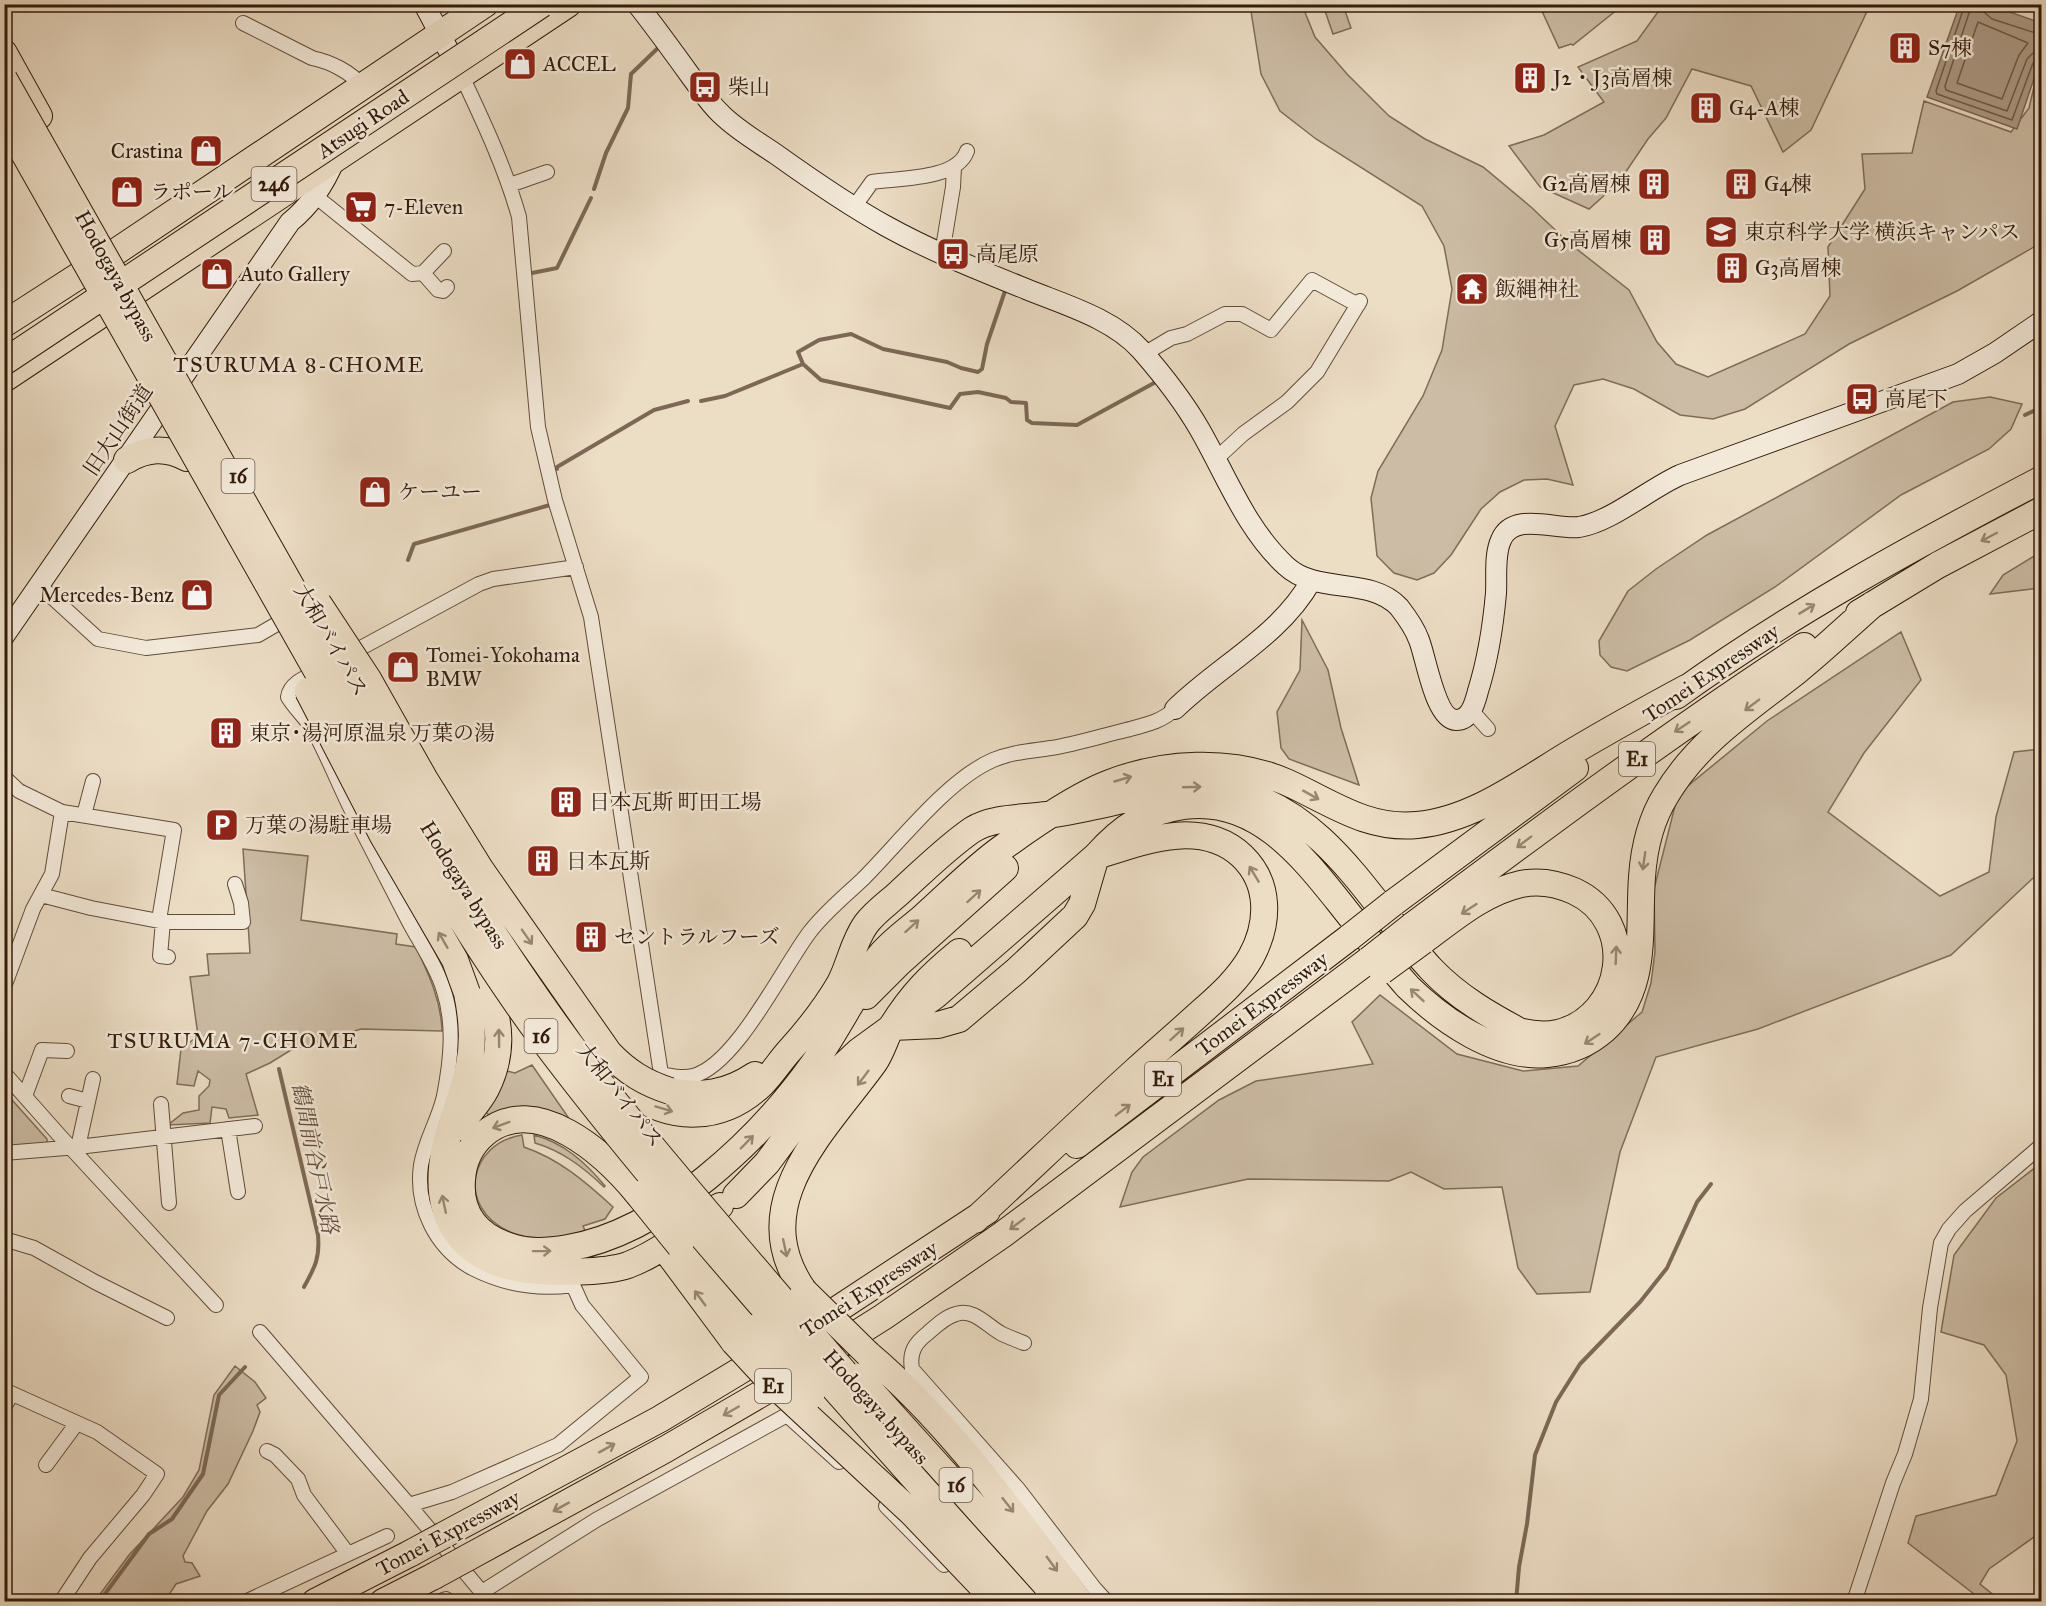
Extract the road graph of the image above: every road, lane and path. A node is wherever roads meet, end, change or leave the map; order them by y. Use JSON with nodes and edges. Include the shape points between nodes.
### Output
{"nodes":[{"id":1,"x":424,"y":4,"type":"edge"},
{"id":2,"x":485,"y":4,"type":"edge"},
{"id":3,"x":510,"y":4,"type":"edge"},
{"id":4,"x":542,"y":4,"type":"edge"},
{"id":5,"x":568,"y":4,"type":"edge"},
{"id":6,"x":637,"y":4,"type":"edge"},
{"id":7,"x":243,"y":23,"type":"dead end"},
{"id":8,"x":441,"y":34,"type":"junction"},
{"id":9,"x":4,"y":53,"type":"edge"},
{"id":10,"x":461,"y":74,"type":"junction"},
{"id":11,"x":4,"y":79,"type":"edge"},
{"id":12,"x":363,"y":87,"type":"junction"},
{"id":13,"x":4,"y":118,"type":"edge"},
{"id":14,"x":4,"y":138,"type":"edge"},
{"id":15,"x":967,"y":151,"type":"dead end"},
{"id":16,"x":335,"y":159,"type":"junction"},
{"id":17,"x":954,"y":167,"type":"junction"},
{"id":18,"x":547,"y":172,"type":"dead end"},
{"id":19,"x":510,"y":185,"type":"junction"},
{"id":20,"x":283,"y":194,"type":"junction"},
{"id":21,"x":314,"y":195,"type":"junction"},
{"id":22,"x":854,"y":207,"type":"junction"},
{"id":23,"x":290,"y":222,"type":"junction"},
{"id":24,"x":158,"y":224,"type":"junction"},
{"id":25,"x":444,"y":251,"type":"dead end"},
{"id":26,"x":114,"y":253,"type":"junction"},
{"id":27,"x":942,"y":254,"type":"junction"},
{"id":28,"x":184,"y":261,"type":"junction"},
{"id":29,"x":82,"y":274,"type":"junction"},
{"id":30,"x":413,"y":277,"type":"junction"},
{"id":31,"x":447,"y":288,"type":"dead end"},
{"id":32,"x":136,"y":293,"type":"junction"},
{"id":33,"x":104,"y":314,"type":"junction"},
{"id":34,"x":10,"y":320,"type":"edge"},
{"id":35,"x":2042,"y":321,"type":"edge"},
{"id":36,"x":4,"y":341,"type":"edge"},
{"id":37,"x":46,"y":352,"type":"junction"},
{"id":38,"x":1144,"y":354,"type":"junction"},
{"id":39,"x":4,"y":362,"type":"edge"},
{"id":40,"x":183,"y":378,"type":"junction"},
{"id":41,"x":4,"y":379,"type":"edge"},
{"id":42,"x":161,"y":403,"type":"junction"},
{"id":43,"x":192,"y":459,"type":"junction"},
{"id":44,"x":127,"y":460,"type":"junction"},
{"id":45,"x":1215,"y":460,"type":"junction"},
{"id":46,"x":2042,"y":479,"type":"edge"},
{"id":47,"x":233,"y":483,"type":"junction"},
{"id":48,"x":2042,"y":510,"type":"edge"},
{"id":49,"x":576,"y":567,"type":"junction"},
{"id":50,"x":1311,"y":581,"type":"junction"},
{"id":51,"x":40,"y":586,"type":"junction"},
{"id":52,"x":1872,"y":605,"type":"junction"},
{"id":53,"x":282,"y":621,"type":"junction"},
{"id":54,"x":4,"y":636,"type":"edge"},
{"id":55,"x":342,"y":658,"type":"junction"},
{"id":56,"x":313,"y":674,"type":"junction"},
{"id":57,"x":1688,"y":687,"type":"junction"},
{"id":58,"x":1175,"y":708,"type":"joint"},
{"id":59,"x":1471,"y":710,"type":"junction"},
{"id":60,"x":1488,"y":729,"type":"dead end"},
{"id":61,"x":4,"y":777,"type":"edge"},
{"id":62,"x":93,"y":781,"type":"dead end"},
{"id":63,"x":62,"y":812,"type":"junction"},
{"id":64,"x":1053,"y":814,"type":"junction"},
{"id":65,"x":84,"y":815,"type":"junction"},
{"id":66,"x":1096,"y":856,"type":"junction"},
{"id":67,"x":235,"y":884,"type":"dead end"},
{"id":68,"x":41,"y":895,"type":"junction"},
{"id":69,"x":161,"y":921,"type":"junction"},
{"id":70,"x":461,"y":933,"type":"junction"},
{"id":71,"x":1417,"y":933,"type":"junction"},
{"id":72,"x":873,"y":951,"type":"junction"},
{"id":73,"x":168,"y":957,"type":"dead end"},
{"id":74,"x":523,"y":964,"type":"junction"},
{"id":75,"x":848,"y":980,"type":"junction"},
{"id":76,"x":4,"y":987,"type":"edge"},
{"id":77,"x":831,"y":1016,"type":"junction"},
{"id":78,"x":892,"y":1027,"type":"junction"},
{"id":79,"x":67,"y":1052,"type":"dead end"},
{"id":80,"x":788,"y":1052,"type":"junction"},
{"id":81,"x":4,"y":1073,"type":"edge"},
{"id":82,"x":93,"y":1079,"type":"dead end"},
{"id":83,"x":25,"y":1096,"type":"junction"},
{"id":84,"x":69,"y":1096,"type":"dead end"},
{"id":85,"x":88,"y":1101,"type":"junction"},
{"id":86,"x":161,"y":1104,"type":"dead end"},
{"id":87,"x":810,"y":1105,"type":"junction"},
{"id":88,"x":255,"y":1126,"type":"dead end"},
{"id":89,"x":228,"y":1130,"type":"junction"},
{"id":90,"x":162,"y":1137,"type":"junction"},
{"id":91,"x":2042,"y":1145,"type":"edge"},
{"id":92,"x":74,"y":1147,"type":"junction"},
{"id":93,"x":4,"y":1153,"type":"edge"},
{"id":94,"x":442,"y":1166,"type":"junction"},
{"id":95,"x":238,"y":1192,"type":"dead end"},
{"id":96,"x":639,"y":1194,"type":"junction"},
{"id":97,"x":170,"y":1203,"type":"dead end"},
{"id":98,"x":725,"y":1206,"type":"junction"},
{"id":99,"x":975,"y":1220,"type":"junction"},
{"id":100,"x":4,"y":1239,"type":"edge"},
{"id":101,"x":680,"y":1245,"type":"junction"},
{"id":102,"x":555,"y":1270,"type":"junction"},
{"id":103,"x":797,"y":1295,"type":"junction"},
{"id":104,"x":216,"y":1305,"type":"dead end"},
{"id":105,"x":167,"y":1318,"type":"dead end"},
{"id":106,"x":749,"y":1330,"type":"junction"},
{"id":107,"x":260,"y":1332,"type":"dead end"},
{"id":108,"x":1024,"y":1343,"type":"dead end"},
{"id":109,"x":860,"y":1361,"type":"junction"},
{"id":110,"x":8,"y":1392,"type":"edge"},
{"id":111,"x":4,"y":1407,"type":"edge"},
{"id":112,"x":77,"y":1423,"type":"junction"},
{"id":113,"x":278,"y":1453,"type":"dead end"},
{"id":114,"x":46,"y":1465,"type":"dead end"},
{"id":115,"x":409,"y":1504,"type":"junction"},
{"id":116,"x":387,"y":1536,"type":"dead end"},
{"id":117,"x":348,"y":1554,"type":"junction"},
{"id":118,"x":486,"y":1597,"type":"edge"},
{"id":119,"x":1001,"y":1598,"type":"edge"},
{"id":120,"x":61,"y":1602,"type":"edge"},
{"id":121,"x":245,"y":1602,"type":"edge"},
{"id":122,"x":315,"y":1602,"type":"edge"},
{"id":123,"x":383,"y":1602,"type":"edge"},
{"id":124,"x":438,"y":1602,"type":"edge"},
{"id":125,"x":452,"y":1602,"type":"edge"},
{"id":126,"x":1025,"y":1602,"type":"edge"},
{"id":127,"x":1052,"y":1602,"type":"edge"},
{"id":128,"x":1061,"y":1602,"type":"edge"},
{"id":129,"x":1080,"y":1602,"type":"edge"},
{"id":130,"x":1107,"y":1602,"type":"edge"},
{"id":131,"x":1854,"y":1602,"type":"edge"}],
"edges":[{"from":1,"to":8,"type":"street"},
{"from":2,"to":8,"type":"highway"},
{"from":3,"to":36,"type":"highway","name":"Atsugi Road","number":"246","bridge":true},
{"from":4,"to":39,"type":"highway","name":"Atsugi Road","number":"246","bridge":true},
{"from":5,"to":10,"type":"highway"},
{"from":6,"to":22,"type":"street","via":[[720,113]]},
{"from":7,"to":12,"type":"street","via":[[351,74]]},
{"from":8,"to":10,"type":"street"},
{"from":8,"to":12,"type":"highway"},
{"from":9,"to":26,"type":"highway","name":"大和バイパス","number":"16"},
{"from":10,"to":16,"type":"highway"},
{"from":10,"to":19,"type":"street"},
{"from":11,"to":47,"type":"highway","name":"Hodogaya bypass","number":"16","bridge":true},
{"from":12,"to":24,"type":"highway"},
{"from":13,"to":42,"type":"highway","name":"Hodogaya bypass","bridge":true},
{"from":14,"to":29,"type":"highway","number":"16"},
{"from":15,"to":17,"type":"street"},
{"from":16,"to":20,"type":"highway"},
{"from":16,"to":21,"type":"street","name":"旧大山街道","via":[[328,177]]},
{"from":17,"to":22,"type":"street","via":[[930,175],[872,182]]},
{"from":17,"to":27,"type":"street"},
{"from":18,"to":19,"type":"street"},
{"from":19,"to":49,"type":"street","via":[[519,217],[538,427]]},
{"from":20,"to":23,"type":"street","via":[[294,205]]},
{"from":20,"to":28,"type":"highway"},
{"from":21,"to":23,"type":"street","name":"旧大山街道"},
{"from":21,"to":30,"type":"street"},
{"from":22,"to":27,"type":"street"},
{"from":23,"to":40,"type":"street","name":"旧大山街道"},
{"from":24,"to":26,"type":"highway"},
{"from":24,"to":28,"type":"highway","via":[[159,237],[172,258]]},
{"from":25,"to":30,"type":"street"},
{"from":26,"to":29,"type":"highway"},
{"from":26,"to":32,"type":"highway","name":"大和バイパス","number":"16"},
{"from":27,"to":38,"type":"street","via":[[1113,327]]},
{"from":28,"to":32,"type":"highway"},
{"from":29,"to":33,"type":"highway","number":"16"},
{"from":29,"to":34,"type":"highway"},
{"from":30,"to":31,"type":"street","via":[[438,290]]},
{"from":32,"to":33,"type":"highway"},
{"from":32,"to":40,"type":"highway","name":"大和バイパス","number":"16"},
{"from":33,"to":37,"type":"highway"},
{"from":33,"to":42,"type":"highway","number":"16"},
{"from":34,"to":37,"type":"highway","via":[[43,326],[49,338]]},
{"from":35,"to":59,"type":"street","via":[[1958,374],[1690,471],[1595,523],[1565,527],[1532,524],[1504,533],[1499,544],[1488,655]]},
{"from":37,"to":41,"type":"highway"},
{"from":38,"to":45,"type":"street","via":[[1191,416]]},
{"from":38,"to":45,"type":"street","via":[[1225,314],[1242,314],[1271,330],[1312,280],[1359,303],[1317,372],[1287,402]]},
{"from":40,"to":42,"type":"street","name":"旧大山街道"},
{"from":40,"to":55,"type":"highway","name":"大和バイパス","number":"16"},
{"from":42,"to":43,"type":"highway","name":"Hodogaya bypass","number":"16","bridge":true},
{"from":42,"to":44,"type":"street","name":"旧大山街道"},
{"from":43,"to":44,"type":"highway","via":[[161,450]]},
{"from":43,"to":53,"type":"highway","name":"大和バイパス","number":"16"},
{"from":94,"to":43,"type":"highway","one_way":true,"bridge":true,"via":[[470,1064],[472,1027],[467,993],[454,960],[383,836]]},
{"from":43,"to":126,"type":"highway","name":"Hodogaya bypass","number":"16","bridge":true,"via":[[421,855],[534,1028],[698,1232]]},
{"from":44,"to":51,"type":"street","name":"旧大山街道"},
{"from":45,"to":50,"type":"street","via":[[1234,496],[1274,554],[1287,568]]},
{"from":57,"to":46,"type":"highway","name":"Tomei Expressway","number":"E1","one_way":true,"via":[[1794,616]]},
{"from":47,"to":80,"type":"highway","one_way":true,"bridge":true,"via":[[368,679],[481,870],[609,1053],[646,1083],[702,1095],[746,1081]]},
{"from":47,"to":127,"type":"highway","name":"Hodogaya bypass","number":"16","bridge":true,"via":[[437,844],[550,1016],[712,1219]]},
{"from":48,"to":52,"type":"highway","name":"Tomei Expressway","number":"E1","one_way":true},
{"from":49,"to":55,"type":"street","via":[[479,584]]},
{"from":49,"to":58,"type":"street","via":[[591,617],[661,1074],[695,1076],[718,1060],[743,1034],[823,916],[963,778],[1000,757],[1152,723]]},
{"from":50,"to":58,"type":"street","via":[[1289,614]]},
{"from":50,"to":59,"type":"street","via":[[1367,590],[1389,598],[1418,636],[1444,713],[1457,720]]},
{"from":51,"to":53,"type":"street","via":[[98,639],[146,648],[258,635]]},
{"from":51,"to":54,"type":"street","name":"旧大山街道"},
{"from":52,"to":66,"type":"highway","one_way":true,"via":[[1798,670],[1726,725],[1674,782],[1646,845],[1634,982],[1626,1004],[1613,1022],[1579,1047],[1559,1053],[1517,1053],[1464,1031],[1422,1001],[1395,973],[1298,852],[1267,826],[1234,810],[1193,805],[1147,815],[1113,837]]},
{"from":52,"to":71,"type":"highway","name":"Tomei Expressway","number":"E1","one_way":true,"via":[[1750,681],[1574,804]]},
{"from":53,"to":56,"type":"highway","name":"大和バイパス","number":"16"},
{"from":55,"to":56,"type":"street"},
{"from":55,"to":74,"type":"highway","name":"大和バイパス","number":"16","via":[[472,884]]},
{"from":56,"to":70,"type":"highway","name":"大和バイパス","number":"16"},
{"from":56,"to":115,"type":"street","via":[[295,684],[288,697],[324,750],[436,970],[448,1004],[451,1038],[445,1088],[421,1165],[423,1206],[431,1226],[450,1253],[485,1275],[547,1288],[573,1285],[582,1305],[641,1377],[558,1445],[452,1492]]},
{"from":64,"to":57,"type":"highway","one_way":true,"via":[[1110,782],[1164,769],[1218,766],[1269,775],[1368,821],[1432,824],[1508,791]]},
{"from":99,"to":57,"type":"highway","name":"Tomei Expressway","number":"E1","one_way":true,"bridge":true,"via":[[1524,805]]},
{"from":59,"to":60,"type":"street"},
{"from":61,"to":63,"type":"street","via":[[19,791]]},
{"from":62,"to":65,"type":"street"},
{"from":63,"to":65,"type":"street"},
{"from":63,"to":68,"type":"street","via":[[52,874]]},
{"from":64,"to":71,"type":"highway","one_way":true,"via":[[1174,787],[1215,787],[1260,800],[1298,819],[1348,865],[1418,954],[1456,992],[1521,1032],[1557,1033],[1575,1027],[1600,1008],[1615,975],[1617,944],[1606,918],[1583,895],[1558,884],[1537,882],[1500,891]]},
{"from":72,"to":64,"type":"highway","one_way":true,"via":[[999,850]]},
{"from":64,"to":75,"type":"highway","via":[[990,822],[974,829],[868,921],[859,935]]},
{"from":77,"to":64,"type":"highway","one_way":true,"via":[[899,963],[1012,861]]},
{"from":65,"to":69,"type":"street","via":[[174,830]]},
{"from":66,"to":78,"type":"highway","via":[[1058,868],[1041,879],[929,977]]},
{"from":66,"to":78,"type":"highway","via":[[1075,916],[959,1019],[938,1025]]},
{"from":99,"to":66,"type":"highway","one_way":true,"via":[[1222,994],[1241,973],[1262,930],[1265,916],[1260,882],[1244,858],[1210,837],[1163,837]]},
{"from":67,"to":69,"type":"street","via":[[243,922]]},
{"from":68,"to":69,"type":"street"},
{"from":68,"to":76,"type":"street"},
{"from":69,"to":73,"type":"street","via":[[160,956]]},
{"from":94,"to":70,"type":"highway","one_way":true,"via":[[450,1142],[485,1092],[499,1052],[497,1018]]},
{"from":70,"to":96,"type":"highway","name":"大和バイパス","number":"16","via":[[582,1104]]},
{"from":71,"to":123,"type":"highway","name":"Tomei Expressway","number":"E1","one_way":true,"bridge":true,"via":[[1231,1063],[1002,1235],[883,1317],[725,1415]]},
{"from":72,"to":75,"type":"highway"},
{"from":72,"to":77,"type":"highway"},
{"from":74,"to":80,"type":"highway","one_way":true,"via":[[613,1077],[656,1107],[686,1114],[727,1108],[762,1084]]},
{"from":74,"to":98,"type":"highway","name":"大和バイパス","number":"16","via":[[608,1082],[678,1168]]},
{"from":75,"to":77,"type":"highway"},
{"from":77,"to":80,"type":"highway"},
{"from":96,"to":77,"type":"highway","one_way":true,"via":[[557,1128],[523,1119],[493,1127],[480,1137],[463,1168],[461,1183],[466,1214],[484,1234],[516,1249],[553,1250],[596,1241],[623,1230],[652,1216],[718,1168],[773,1116],[816,1059]]},
{"from":78,"to":87,"type":"highway","via":[[844,1065]]},
{"from":78,"to":103,"type":"highway","one_way":true,"via":[[876,1060],[807,1153],[788,1191],[784,1245]]},
{"from":79,"to":83,"type":"street","via":[[42,1050]]},
{"from":81,"to":83,"type":"street"},
{"from":82,"to":85,"type":"street"},
{"from":83,"to":92,"type":"street"},
{"from":84,"to":85,"type":"street"},
{"from":85,"to":92,"type":"street"},
{"from":86,"to":90,"type":"street"},
{"from":87,"to":98,"type":"highway","via":[[767,1163]]},
{"from":87,"to":102,"type":"highway","via":[[755,1160],[677,1222],[621,1254]]},
{"from":88,"to":89,"type":"street"},
{"from":89,"to":90,"type":"street"},
{"from":89,"to":95,"type":"street"},
{"from":90,"to":92,"type":"street"},
{"from":90,"to":97,"type":"street"},
{"from":91,"to":131,"type":"street","via":[[1965,1211],[1941,1243],[1921,1399]]},
{"from":92,"to":93,"type":"street"},
{"from":92,"to":104,"type":"street"},
{"from":102,"to":94,"type":"highway","one_way":true,"via":[[512,1268],[472,1250],[448,1220],[443,1205]]},
{"from":96,"to":101,"type":"highway","name":"大和バイパス","number":"16"},
{"from":98,"to":102,"type":"highway","via":[[630,1264],[612,1270]]},
{"from":98,"to":103,"type":"highway","name":"大和バイパス","number":"16"},
{"from":122,"to":99,"type":"highway","name":"Tomei Expressway","number":"E1","one_way":true,"bridge":true,"via":[[594,1455],[732,1376]]},
{"from":100,"to":105,"type":"street","via":[[34,1248]]},
{"from":101,"to":106,"type":"highway","name":"大和バイパス","number":"16"},
{"from":106,"to":101,"type":"highway","one_way":true},
{"from":103,"to":109,"type":"highway","name":"大和バイパス","number":"16"},
{"from":106,"to":119,"type":"highway","name":"大和バイパス","number":"16","via":[[890,1468]]},
{"from":106,"to":119,"type":"highway","bridge":true,"via":[[770,1381]]},
{"from":107,"to":115,"type":"street"},
{"from":108,"to":130,"type":"street","via":[[963,1312],[949,1317],[917,1341],[910,1361],[916,1374],[1019,1490]]},
{"from":109,"to":128,"type":"highway","name":"大和バイパス","number":"16"},
{"from":109,"to":129,"type":"highway","one_way":true,"via":[[890,1373],[936,1420],[981,1470]]},
{"from":110,"to":111,"type":"street"},
{"from":110,"to":112,"type":"street"},
{"from":112,"to":114,"type":"street"},
{"from":112,"to":120,"type":"street","via":[[97,1432],[157,1474],[90,1558]]},
{"from":113,"to":117,"type":"street"},
{"from":115,"to":118,"type":"street"},
{"from":116,"to":117,"type":"street"},
{"from":117,"to":121,"type":"street"},
{"from":118,"to":119,"type":"street","via":[[596,1520],[787,1414],[885,1504],[976,1598]]},
{"from":124,"to":125,"type":"street"}]}
